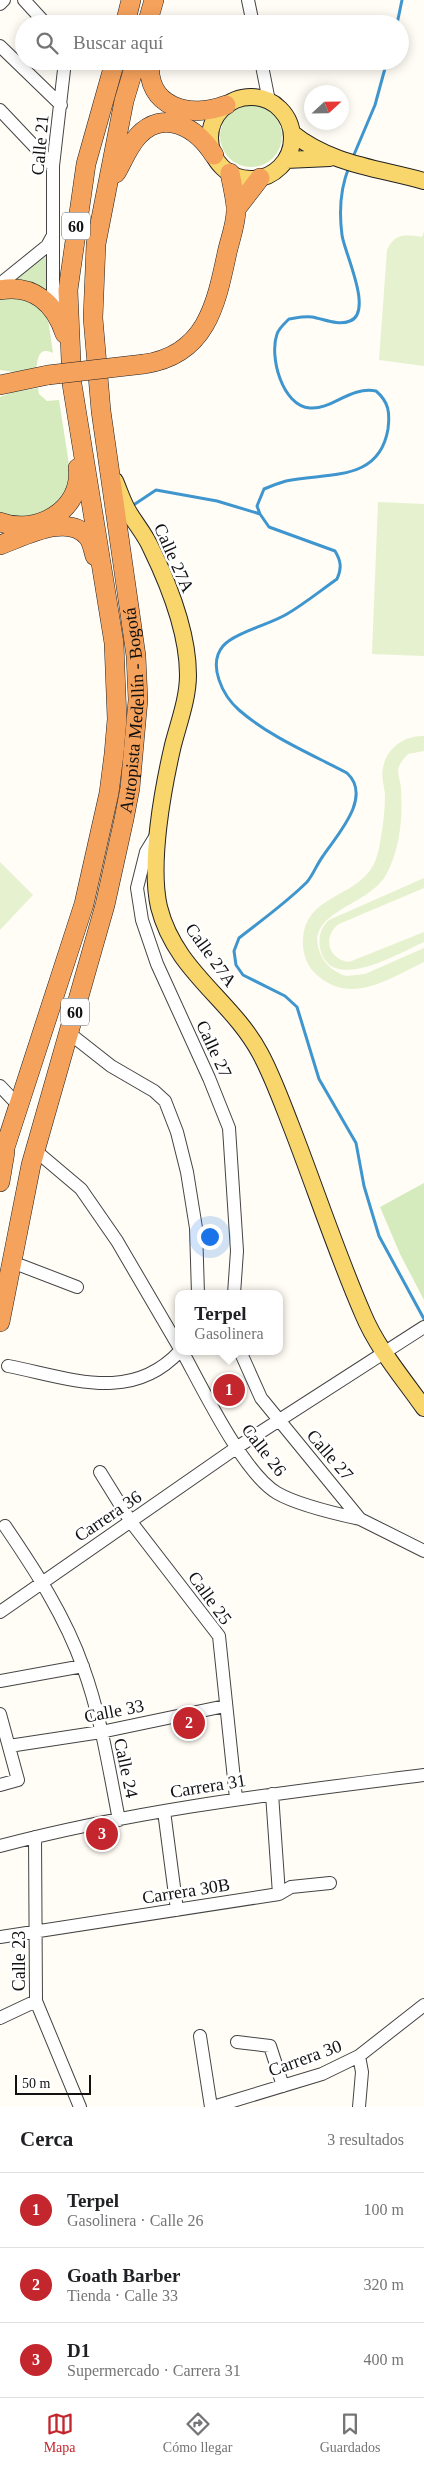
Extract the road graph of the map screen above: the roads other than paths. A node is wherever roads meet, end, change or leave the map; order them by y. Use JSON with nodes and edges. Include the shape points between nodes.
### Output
{"nodes":[{"id":1,"x":4,"y":0,"type":"edge"},
{"id":2,"x":24,"y":0,"type":"edge"},
{"id":3,"x":131,"y":0,"type":"edge"},
{"id":4,"x":154,"y":0,"type":"edge"},
{"id":5,"x":161,"y":0,"type":"edge"},
{"id":6,"x":248,"y":0,"type":"edge"},
{"id":7,"x":0,"y":4,"type":"edge"},
{"id":8,"x":38,"y":15,"type":"edge"},
{"id":9,"x":127,"y":15,"type":"edge"},
{"id":10,"x":150,"y":15,"type":"edge"},
{"id":11,"x":158,"y":15,"type":"edge"},
{"id":12,"x":251,"y":15,"type":"edge"},
{"id":13,"x":0,"y":46,"type":"edge"},
{"id":14,"x":15,"y":61,"type":"edge"},
{"id":15,"x":24,"y":70,"type":"edge"},
{"id":16,"x":64,"y":70,"type":"edge"},
{"id":17,"x":112,"y":70,"type":"edge"},
{"id":18,"x":133,"y":70,"type":"edge"},
{"id":19,"x":151,"y":70,"type":"edge"},
{"id":20,"x":263,"y":70,"type":"edge"},
{"id":21,"x":269,"y":101,"type":"junction"},
{"id":22,"x":226,"y":105,"type":"junction"},
{"id":23,"x":61,"y":106,"type":"junction"},
{"id":24,"x":0,"y":110,"type":"edge"},
{"id":25,"x":292,"y":133,"type":"junction"},
{"id":26,"x":214,"y":155,"type":"junction"},
{"id":27,"x":338,"y":159,"type":"junction"},
{"id":28,"x":286,"y":160,"type":"junction"},
{"id":29,"x":53,"y":166,"type":"junction"},
{"id":30,"x":230,"y":173,"type":"junction"},
{"id":31,"x":260,"y":178,"type":"junction"},
{"id":32,"x":424,"y":180,"type":"edge"},
{"id":33,"x":106,"y":192,"type":"junction"},
{"id":34,"x":236,"y":209,"type":"junction"},
{"id":35,"x":54,"y":233,"type":"junction"},
{"id":36,"x":0,"y":284,"type":"edge"},
{"id":37,"x":0,"y":290,"type":"edge"},
{"id":38,"x":60,"y":319,"type":"junction"},
{"id":39,"x":69,"y":344,"type":"junction"},
{"id":40,"x":0,"y":374,"type":"edge"},
{"id":41,"x":28,"y":378,"type":"junction"},
{"id":42,"x":0,"y":385,"type":"edge"},
{"id":43,"x":78,"y":425,"type":"junction"},
{"id":44,"x":109,"y":465,"type":"junction"},
{"id":45,"x":0,"y":522,"type":"edge"},
{"id":46,"x":0,"y":545,"type":"edge"},
{"id":47,"x":106,"y":586,"type":"junction"},
{"id":48,"x":160,"y":829,"type":"junction"},
{"id":49,"x":68,"y":1033,"type":"junction"},
{"id":50,"x":0,"y":1086,"type":"edge"},
{"id":51,"x":18,"y":1106,"type":"junction"},
{"id":52,"x":2,"y":1157,"type":"edge"},
{"id":53,"x":34,"y":1158,"type":"junction"},
{"id":54,"x":0,"y":1182,"type":"edge"},
{"id":55,"x":6,"y":1269,"type":"edge"},
{"id":56,"x":77,"y":1287,"type":"dead end"},
{"id":57,"x":198,"y":1290,"type":"edge"},
{"id":58,"x":234,"y":1290,"type":"edge"},
{"id":59,"x":0,"y":1322,"type":"edge"},
{"id":60,"x":419,"y":1330,"type":"edge"},
{"id":61,"x":175,"y":1340,"type":"edge"},
{"id":62,"x":386,"y":1353,"type":"junction"},
{"id":63,"x":177,"y":1355,"type":"edge"},
{"id":64,"x":183,"y":1355,"type":"edge"},
{"id":65,"x":242,"y":1355,"type":"edge"},
{"id":66,"x":8,"y":1366,"type":"dead end"},
{"id":67,"x":424,"y":1408,"type":"edge"},
{"id":68,"x":278,"y":1421,"type":"junction"},
{"id":69,"x":236,"y":1448,"type":"junction"},
{"id":70,"x":100,"y":1472,"type":"dead end"},
{"id":71,"x":360,"y":1518,"type":"junction"},
{"id":72,"x":131,"y":1522,"type":"junction"},
{"id":73,"x":5,"y":1526,"type":"dead end"},
{"id":74,"x":424,"y":1551,"type":"edge"},
{"id":75,"x":43,"y":1581,"type":"junction"},
{"id":76,"x":0,"y":1612,"type":"edge"},
{"id":77,"x":83,"y":1666,"type":"junction"},
{"id":78,"x":0,"y":1681,"type":"edge"},
{"id":79,"x":225,"y":1706,"type":"junction"},
{"id":80,"x":0,"y":1714,"type":"edge"},
{"id":81,"x":101,"y":1732,"type":"junction"},
{"id":82,"x":9,"y":1746,"type":"junction"},
{"id":83,"x":424,"y":1775,"type":"edge"},
{"id":84,"x":0,"y":1785,"type":"edge"},
{"id":85,"x":272,"y":1794,"type":"junction"},
{"id":86,"x":236,"y":1798,"type":"junction"},
{"id":87,"x":164,"y":1811,"type":"junction"},
{"id":88,"x":119,"y":1820,"type":"junction"},
{"id":89,"x":35,"y":1837,"type":"junction"},
{"id":90,"x":0,"y":1846,"type":"edge"},
{"id":91,"x":330,"y":1883,"type":"dead end"},
{"id":92,"x":279,"y":1894,"type":"junction"},
{"id":93,"x":177,"y":1910,"type":"junction"},
{"id":94,"x":36,"y":1932,"type":"junction"},
{"id":95,"x":0,"y":1937,"type":"edge"},
{"id":96,"x":36,"y":2001,"type":"junction"},
{"id":97,"x":424,"y":2005,"type":"edge"},
{"id":98,"x":0,"y":2018,"type":"edge"},
{"id":99,"x":200,"y":2036,"type":"dead end"},
{"id":100,"x":237,"y":2042,"type":"dead end"},
{"id":101,"x":360,"y":2056,"type":"junction"},
{"id":102,"x":284,"y":2086,"type":"junction"},
{"id":103,"x":80,"y":2107,"type":"edge"},
{"id":104,"x":212,"y":2107,"type":"edge"},
{"id":105,"x":359,"y":2107,"type":"edge"}],
"edges":[{"from":1,"to":7,"type":"street"},
{"from":2,"to":8,"type":"street"},
{"from":3,"to":9,"type":"highway"},
{"from":4,"to":10,"type":"highway"},
{"from":5,"to":11,"type":"highway"},
{"from":6,"to":12,"type":"street"},
{"from":13,"to":14,"type":"street"},
{"from":15,"to":23,"type":"street"},
{"from":16,"to":23,"type":"street","name":"Calle 21"},
{"from":17,"to":39,"type":"highway","name":"Autopista Medellín - Bogotá","number":"60","via":[[86,164],[73,242],[68,290]]},
{"from":18,"to":33,"type":"highway","name":"Autopista Medellín - Bogotá","number":"60"},
{"from":19,"to":22,"type":"highway","via":[[153,86],[173,106],[203,112]]},
{"from":20,"to":21,"type":"street"},
{"from":21,"to":22,"type":"main road","via":[[247,97]]},
{"from":21,"to":25,"type":"main road","via":[[284,114]]},
{"from":22,"to":26,"type":"main road","via":[[218,113],[210,132]]},
{"from":23,"to":29,"type":"street","name":"Calle 21"},
{"from":24,"to":29,"type":"street"},
{"from":25,"to":27,"type":"main road","via":[[309,146]]},
{"from":25,"to":28,"type":"main road"},
{"from":26,"to":30,"type":"main road"},
{"from":26,"to":33,"type":"highway","via":[[207,144],[182,125],[155,125],[142,132],[131,145]]},
{"from":27,"to":28,"type":"main road"},
{"from":27,"to":32,"type":"main road"},
{"from":28,"to":31,"type":"main road","via":[[274,172]]},
{"from":29,"to":35,"type":"street","name":"Calle 21"},
{"from":30,"to":31,"type":"main road"},
{"from":30,"to":34,"type":"highway"},
{"from":31,"to":34,"type":"highway"},
{"from":33,"to":44,"type":"highway","name":"Autopista Medellín - Bogotá","number":"60","via":[[96,244],[93,318],[95,363]]},
{"from":34,"to":41,"type":"highway","bridge":true,"via":[[219,294],[211,317],[197,337],[182,350],[144,364]]},
{"from":35,"to":36,"type":"street","via":[[47,246]]},
{"from":35,"to":38,"type":"street","name":"Calle 21","via":[[53,293]]},
{"from":37,"to":38,"type":"highway","via":[[32,292],[49,304]]},
{"from":38,"to":39,"type":"highway"},
{"from":39,"to":43,"type":"highway","name":"Autopista Medellín - Bogotá","number":"60"},
{"from":40,"to":41,"type":"highway"},
{"from":41,"to":42,"type":"highway"},
{"from":43,"to":45,"type":"highway","via":[[75,448],[79,476],[77,492],[71,503],[61,512],[27,526]]},
{"from":43,"to":47,"type":"highway","name":"Autopista Medellín - Bogotá","number":"60"},
{"from":44,"to":48,"type":"main road","name":"Calle 27A","via":[[127,509],[151,547],[174,604],[185,647],[187,689],[166,778]]},
{"from":44,"to":49,"type":"highway","name":"Autopista Medellín - Bogotá","number":"60","via":[[131,606],[138,700],[124,819],[105,905]]},
{"from":46,"to":47,"type":"highway","via":[[42,530],[74,528],[89,538],[99,577]]},
{"from":47,"to":51,"type":"highway","name":"Autopista Medellín - Bogotá","number":"60","via":[[116,684],[109,793],[84,904]]},
{"from":48,"to":58,"type":"street","name":"Calle 27","via":[[146,852],[137,888],[142,920],[157,964],[229,1128],[236,1242]]},
{"from":48,"to":62,"type":"main road","name":"Calle 27A","via":[[156,880],[159,906],[172,940],[199,980],[244,1029],[262,1056],[363,1315]]},
{"from":49,"to":53,"type":"highway","name":"Autopista Medellín - Bogotá","number":"60"},
{"from":49,"to":57,"type":"street","via":[[111,1066],[154,1090],[165,1101],[187,1172],[196,1228]]},
{"from":50,"to":51,"type":"street"},
{"from":51,"to":52,"type":"highway","name":"Autopista Medellín - Bogotá","number":"60"},
{"from":52,"to":54,"type":"highway","name":"Autopista Medellín - Bogotá"},
{"from":53,"to":55,"type":"highway","name":"Autopista Medellín - Bogotá","number":"60"},
{"from":53,"to":61,"type":"street","via":[[81,1189],[117,1241]]},
{"from":55,"to":56,"type":"street"},
{"from":55,"to":59,"type":"highway","name":"Autopista Medellín - Bogotá","number":"60"},
{"from":60,"to":62,"type":"street","name":"Carrera 36"},
{"from":62,"to":67,"type":"main road","name":"Calle 27A"},
{"from":62,"to":68,"type":"street","name":"Carrera 36"},
{"from":63,"to":66,"type":"street","via":[[148,1376],[115,1385]]},
{"from":64,"to":69,"type":"street","name":"Calle 26"},
{"from":65,"to":68,"type":"street","name":"Calle 27","via":[[261,1398]]},
{"from":68,"to":69,"type":"street","name":"Carrera 36"},
{"from":68,"to":71,"type":"street","name":"Calle 27"},
{"from":69,"to":71,"type":"street","name":"Calle 26","via":[[275,1492],[291,1500]]},
{"from":69,"to":72,"type":"street","name":"Carrera 36"},
{"from":70,"to":72,"type":"street","name":"Calle 25"},
{"from":71,"to":74,"type":"street","name":"Calle 27"},
{"from":72,"to":75,"type":"street","name":"Carrera 36"},
{"from":72,"to":79,"type":"street","name":"Calle 25","via":[[219,1636]]},
{"from":73,"to":75,"type":"street","name":"Calle 24"},
{"from":75,"to":76,"type":"street","name":"Carrera 36"},
{"from":75,"to":77,"type":"street","name":"Calle 24"},
{"from":77,"to":78,"type":"street"},
{"from":77,"to":81,"type":"street","name":"Calle 24"},
{"from":79,"to":81,"type":"street","name":"Calle 33"},
{"from":79,"to":86,"type":"street","name":"Calle 25"},
{"from":80,"to":82,"type":"street"},
{"from":81,"to":82,"type":"street","name":"Calle 33"},
{"from":81,"to":88,"type":"street","name":"Calle 24"},
{"from":82,"to":84,"type":"street","via":[[18,1780]]},
{"from":83,"to":85,"type":"street","name":"Carrera 31"},
{"from":85,"to":86,"type":"street","name":"Carrera 31"},
{"from":85,"to":92,"type":"street"},
{"from":86,"to":87,"type":"street","name":"Carrera 31"},
{"from":87,"to":88,"type":"street","name":"Carrera 31"},
{"from":87,"to":93,"type":"street","name":"Calle 24"},
{"from":88,"to":89,"type":"street","name":"Carrera 31"},
{"from":89,"to":90,"type":"street","name":"Carrera 31"},
{"from":89,"to":94,"type":"street","name":"Calle 23"},
{"from":91,"to":92,"type":"street","name":"Carrera 30B","via":[[291,1887]]},
{"from":92,"to":93,"type":"street","name":"Carrera 30B"},
{"from":93,"to":94,"type":"street","name":"Carrera 30B"},
{"from":94,"to":95,"type":"street","name":"Carrera 30B"},
{"from":94,"to":96,"type":"street","name":"Calle 23"},
{"from":96,"to":98,"type":"street"},
{"from":96,"to":103,"type":"street","name":"Calle 23"},
{"from":97,"to":101,"type":"street","name":"Carrera 30"},
{"from":99,"to":104,"type":"street"},
{"from":100,"to":102,"type":"street","via":[[270,2046]]},
{"from":101,"to":102,"type":"street","name":"Carrera 30","via":[[322,2074]]},
{"from":101,"to":105,"type":"street"},
{"from":102,"to":104,"type":"street","name":"Carrera 30"}]}
